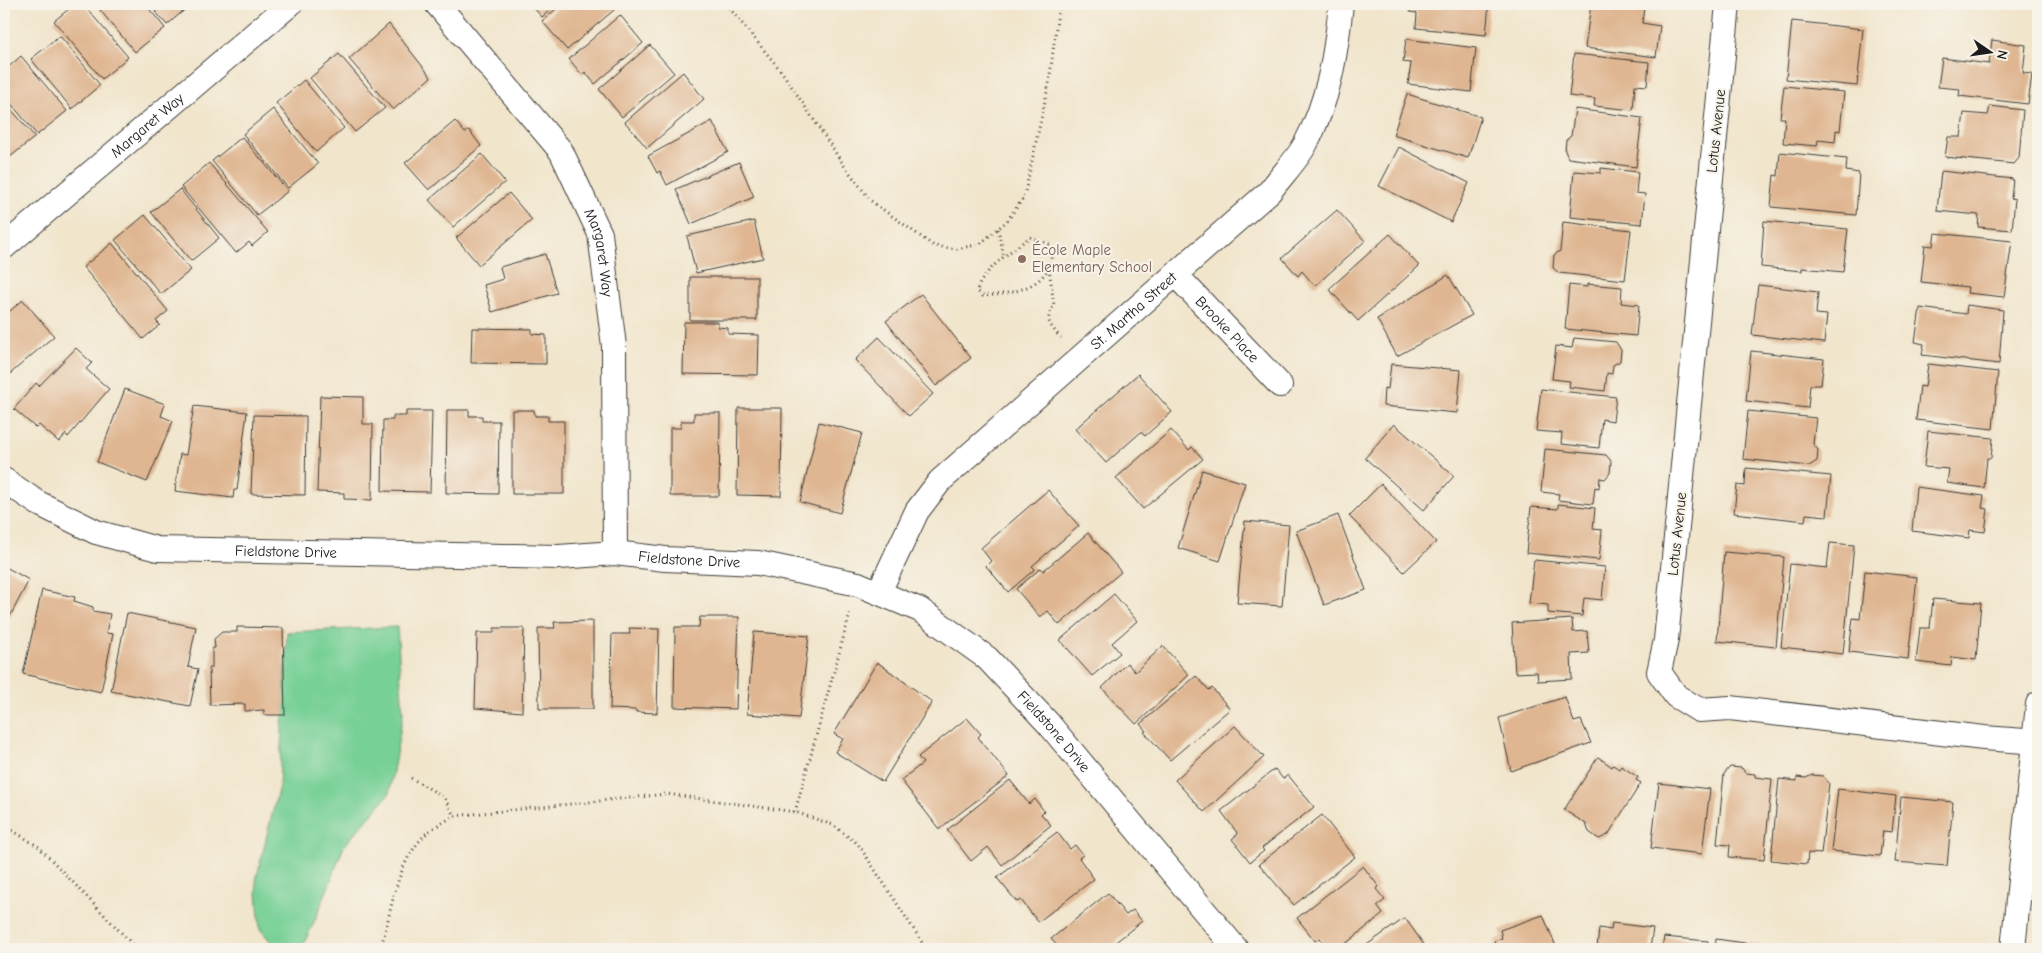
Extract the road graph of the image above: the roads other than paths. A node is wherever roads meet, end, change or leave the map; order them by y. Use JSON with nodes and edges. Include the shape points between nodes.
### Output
{"nodes":[{"id":1,"x":290,"y":4,"type":"edge"},
{"id":2,"x":436,"y":4,"type":"edge"},
{"id":3,"x":1341,"y":4,"type":"edge"},
{"id":4,"x":1728,"y":4,"type":"edge"},
{"id":5,"x":4,"y":247,"type":"edge"},
{"id":6,"x":1175,"y":274,"type":"junction"},
{"id":7,"x":1280,"y":385,"type":"dead end"},
{"id":8,"x":4,"y":480,"type":"edge"},
{"id":9,"x":615,"y":553,"type":"junction"},
{"id":10,"x":868,"y":588,"type":"junction"},
{"id":11,"x":2038,"y":704,"type":"edge"},
{"id":12,"x":2036,"y":742,"type":"edge"},
{"id":13,"x":1236,"y":949,"type":"edge"},
{"id":14,"x":2013,"y":949,"type":"edge"}],
"edges":[{"from":1,"to":5,"type":"street","name":"Margaret Way"},
{"from":2,"to":9,"type":"street","name":"Margaret Way","via":[[561,152],[600,234],[614,346]]},
{"from":3,"to":6,"type":"street","name":"St. Martha Street","via":[[1337,49],[1324,104],[1304,146],[1270,191]]},
{"from":4,"to":12,"type":"street","name":"Lotus Avenue","via":[[1666,640],[1659,672],[1676,696],[1699,710],[1730,708]]},
{"from":6,"to":7,"type":"street","name":"Brooke Place"},
{"from":6,"to":10,"type":"street","name":"St. Martha Street","via":[[940,480]]},
{"from":8,"to":9,"type":"street","name":"Fieldstone Drive","via":[[38,503],[96,532],[157,549],[559,557]]},
{"from":9,"to":10,"type":"street","name":"Fieldstone Drive","via":[[758,563]]},
{"from":10,"to":13,"type":"street","name":"Fieldstone Drive","via":[[920,610],[987,658],[1048,723]]},
{"from":11,"to":12,"type":"street"},
{"from":12,"to":14,"type":"street"}]}
